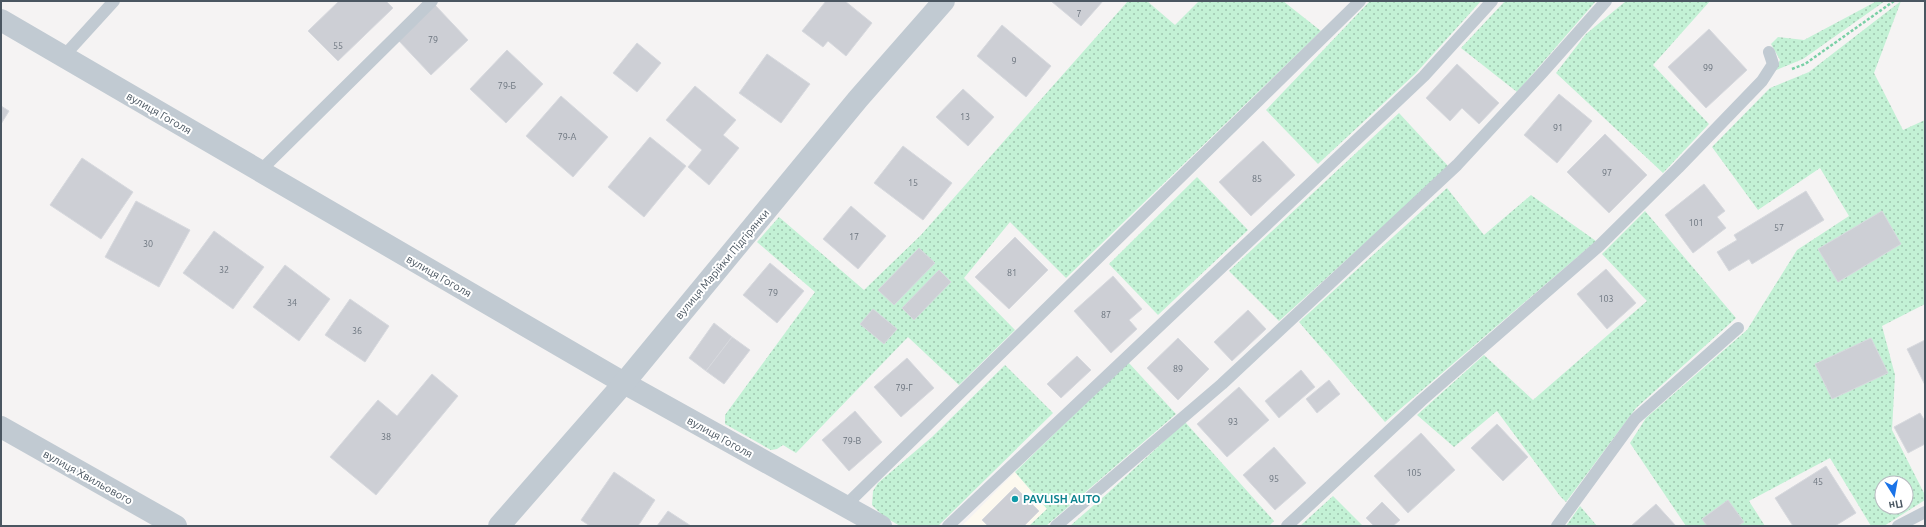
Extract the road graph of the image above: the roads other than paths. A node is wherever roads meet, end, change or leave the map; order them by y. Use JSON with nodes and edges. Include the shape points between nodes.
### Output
{"nodes":[{"id":1,"x":114,"y":1,"type":"edge"},
{"id":2,"x":432,"y":1,"type":"edge"},
{"id":3,"x":944,"y":1,"type":"edge"},
{"id":4,"x":1360,"y":1,"type":"edge"},
{"id":5,"x":1492,"y":1,"type":"edge"},
{"id":6,"x":1606,"y":1,"type":"edge"},
{"id":7,"x":1,"y":20,"type":"edge"},
{"id":8,"x":1769,"y":52,"type":"dead end"},
{"id":9,"x":63,"y":57,"type":"junction"},
{"id":10,"x":260,"y":171,"type":"junction"},
{"id":11,"x":1738,"y":328,"type":"dead end"},
{"id":12,"x":624,"y":383,"type":"junction"},
{"id":13,"x":1,"y":427,"type":"edge"},
{"id":14,"x":845,"y":506,"type":"junction"},
{"id":15,"x":1925,"y":512,"type":"edge"},
{"id":16,"x":176,"y":526,"type":"edge"},
{"id":17,"x":499,"y":526,"type":"edge"},
{"id":18,"x":881,"y":526,"type":"edge"},
{"id":19,"x":948,"y":526,"type":"edge"},
{"id":20,"x":1056,"y":526,"type":"edge"},
{"id":21,"x":1287,"y":526,"type":"edge"},
{"id":22,"x":1557,"y":526,"type":"edge"},
{"id":23,"x":1898,"y":526,"type":"edge"}],
"edges":[{"from":1,"to":9,"type":"lane"},
{"from":2,"to":10,"type":"lane"},
{"from":3,"to":12,"type":"street","name":"вулиця Марійки Підгірянки","via":[[858,99]]},
{"from":4,"to":14,"type":"lane"},
{"from":5,"to":19,"type":"lane","via":[[1424,76]]},
{"from":6,"to":20,"type":"lane","via":[[1457,165],[1222,384]]},
{"from":7,"to":9,"type":"street","name":"вулиця Гоголя"},
{"from":8,"to":21,"type":"lane","via":[[1772,64],[1762,81],[1599,246],[1421,401]]},
{"from":9,"to":10,"type":"street","name":"вулиця Гоголя"},
{"from":10,"to":12,"type":"street","name":"вулиця Гоголя"},
{"from":11,"to":22,"type":"lane","via":[[1635,419]]},
{"from":12,"to":14,"type":"street","name":"вулиця Гоголя"},
{"from":12,"to":17,"type":"street","name":"вулиця Марійки Підгірянки"},
{"from":13,"to":16,"type":"street","name":"вулиця Хвильового"},
{"from":14,"to":18,"type":"street","name":"вулиця Гоголя"},
{"from":15,"to":23,"type":"lane"}]}
